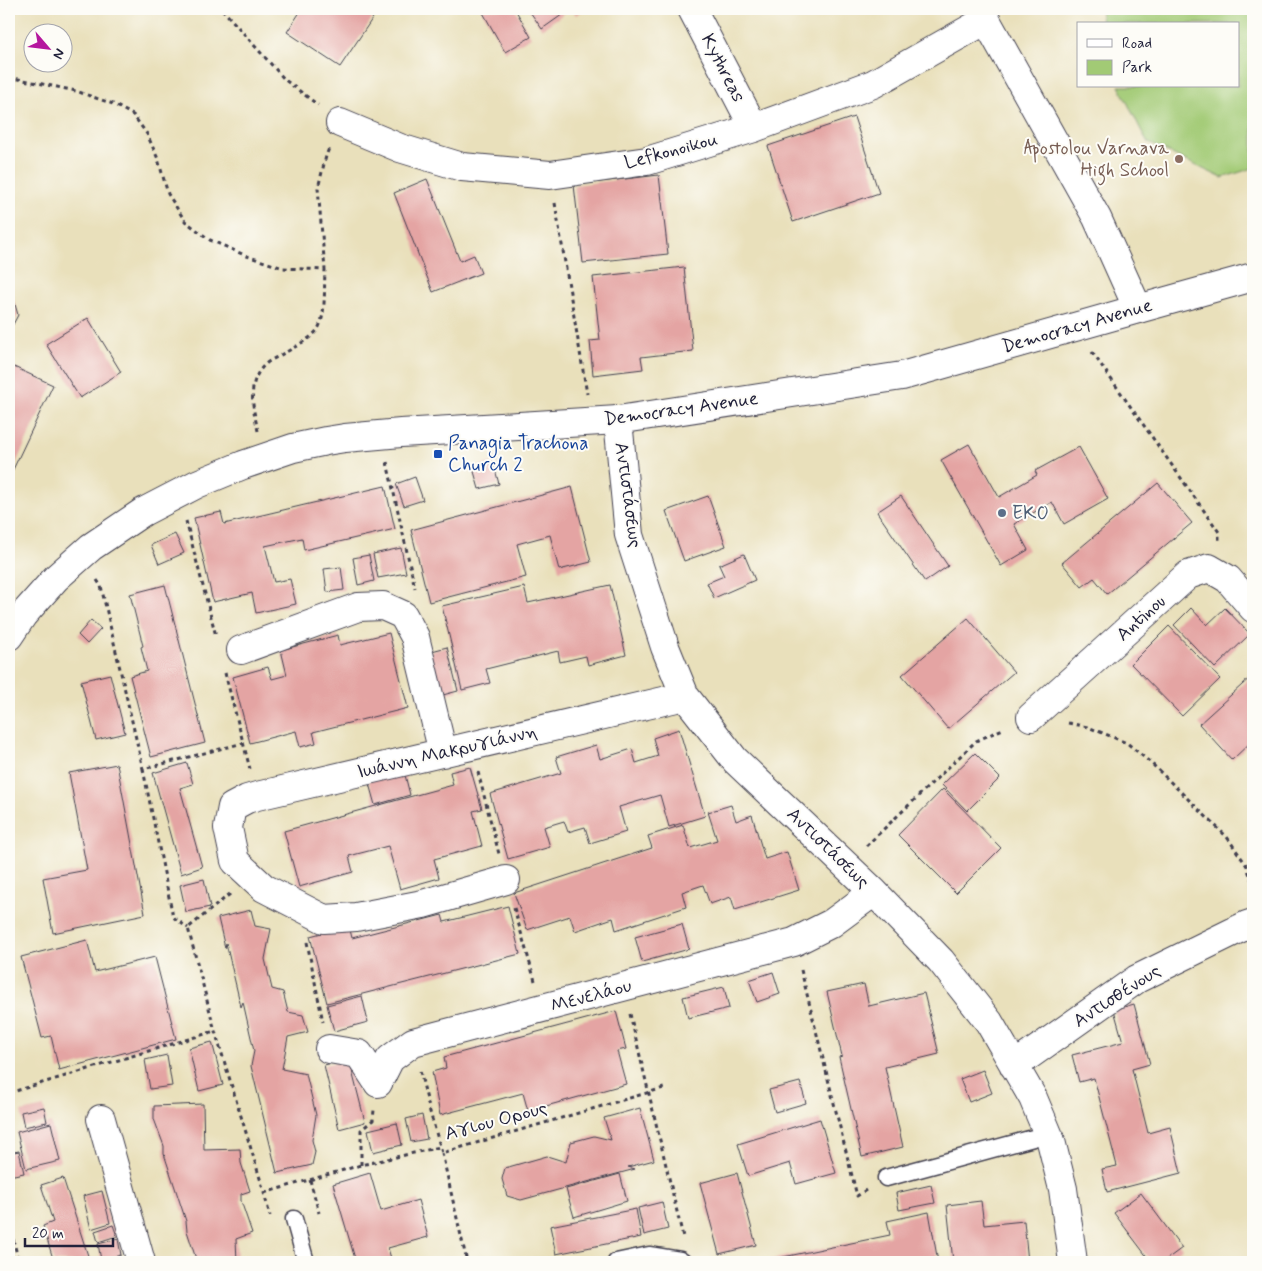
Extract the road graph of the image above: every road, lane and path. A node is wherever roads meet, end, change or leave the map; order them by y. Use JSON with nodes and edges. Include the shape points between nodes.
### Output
{"nodes":[{"id":1,"x":222,"y":9,"type":"edge"},
{"id":2,"x":692,"y":9,"type":"edge"},
{"id":3,"x":983,"y":15,"type":"edge"},
{"id":4,"x":9,"y":77,"type":"edge"},
{"id":5,"x":340,"y":123,"type":"junction"},
{"id":6,"x":754,"y":128,"type":"junction"},
{"id":7,"x":550,"y":175,"type":"junction"},
{"id":8,"x":325,"y":270,"type":"junction"},
{"id":9,"x":1253,"y":277,"type":"edge"},
{"id":10,"x":1138,"y":309,"type":"junction"},
{"id":11,"x":1075,"y":327,"type":"junction"},
{"id":12,"x":605,"y":421,"type":"junction"},
{"id":13,"x":381,"y":435,"type":"junction"},
{"id":14,"x":264,"y":458,"type":"junction"},
{"id":15,"x":79,"y":559,"type":"junction"},
{"id":16,"x":1222,"y":575,"type":"junction"},
{"id":17,"x":1253,"y":608,"type":"edge"},
{"id":18,"x":403,"y":615,"type":"junction"},
{"id":19,"x":9,"y":636,"type":"edge"},
{"id":20,"x":241,"y":650,"type":"dead end"},
{"id":21,"x":685,"y":696,"type":"junction"},
{"id":22,"x":1031,"y":717,"type":"junction"},
{"id":23,"x":243,"y":743,"type":"dead end"},
{"id":24,"x":443,"y":753,"type":"junction"},
{"id":25,"x":143,"y":769,"type":"junction"},
{"id":26,"x":846,"y":865,"type":"junction"},
{"id":27,"x":252,"y":877,"type":"junction"},
{"id":28,"x":506,"y":880,"type":"dead end"},
{"id":29,"x":1253,"y":885,"type":"edge"},
{"id":30,"x":874,"y":892,"type":"junction"},
{"id":31,"x":299,"y":907,"type":"junction"},
{"id":32,"x":1251,"y":927,"type":"edge"},
{"id":33,"x":188,"y":928,"type":"junction"},
{"id":34,"x":794,"y":942,"type":"junction"},
{"id":35,"x":623,"y":987,"type":"junction"},
{"id":36,"x":215,"y":1031,"type":"junction"},
{"id":37,"x":413,"y":1042,"type":"junction"},
{"id":38,"x":329,"y":1049,"type":"joint"},
{"id":39,"x":1014,"y":1066,"type":"junction"},
{"id":40,"x":378,"y":1083,"type":"junction"},
{"id":41,"x":667,"y":1087,"type":"dead end"},
{"id":42,"x":648,"y":1092,"type":"junction"},
{"id":43,"x":9,"y":1093,"type":"edge"},
{"id":44,"x":100,"y":1119,"type":"dead end"},
{"id":45,"x":1048,"y":1134,"type":"junction"},
{"id":46,"x":440,"y":1146,"type":"junction"},
{"id":47,"x":442,"y":1152,"type":"junction"},
{"id":48,"x":361,"y":1165,"type":"junction"},
{"id":49,"x":886,"y":1178,"type":"joint"},
{"id":50,"x":264,"y":1193,"type":"junction"},
{"id":51,"x":271,"y":1219,"type":"dead end"},
{"id":52,"x":294,"y":1219,"type":"dead end"},
{"id":53,"x":9,"y":1224,"type":"edge"},
{"id":54,"x":682,"y":1261,"type":"edge"},
{"id":55,"x":19,"y":1262,"type":"edge"},
{"id":56,"x":141,"y":1262,"type":"edge"},
{"id":57,"x":306,"y":1262,"type":"edge"},
{"id":58,"x":467,"y":1262,"type":"edge"},
{"id":59,"x":616,"y":1262,"type":"edge"},
{"id":60,"x":1073,"y":1262,"type":"edge"}],
"edges":[{"from":1,"to":5,"type":"path","via":[[285,80]]},
{"from":2,"to":6,"type":"street","name":"Kythreas"},
{"from":3,"to":6,"type":"street","name":"Lefkonoikou","via":[[873,84]]},
{"from":3,"to":10,"type":"street","via":[[1097,218]]},
{"from":4,"to":8,"type":"path","via":[[76,91],[114,104],[133,115],[158,159],[168,194],[185,221],[210,240],[284,268]]},
{"from":5,"to":7,"type":"street","name":"Lefkonoikou","via":[[400,148],[462,167]]},
{"from":5,"to":8,"type":"path","via":[[326,156],[318,188]]},
{"from":6,"to":7,"type":"street","name":"Lefkonoikou","via":[[648,161]]},
{"from":7,"to":12,"type":"path"},
{"from":8,"to":14,"type":"path","via":[[323,317],[318,329],[311,337],[267,363],[256,377],[252,402]]},
{"from":9,"to":10,"type":"street","name":"Democracy Avenue"},
{"from":10,"to":11,"type":"street","name":"Democracy Avenue"},
{"from":11,"to":12,"type":"street","name":"Democracy Avenue","via":[[902,376]]},
{"from":11,"to":16,"type":"path","via":[[1218,532]]},
{"from":12,"to":13,"type":"street","name":"Democracy Avenue"},
{"from":12,"to":21,"type":"street","name":"Αντιστάσεως","via":[[629,535],[665,647]]},
{"from":13,"to":14,"type":"street","name":"Democracy Avenue","via":[[326,441]]},
{"from":13,"to":18,"type":"path","via":[[417,599]]},
{"from":14,"to":15,"type":"street","name":"Democracy Avenue","via":[[197,484],[143,512],[91,547]]},
{"from":15,"to":19,"type":"street","name":"Democracy Avenue","via":[[56,578]]},
{"from":15,"to":25,"type":"path","via":[[101,586]]},
{"from":16,"to":17,"type":"street"},
{"from":16,"to":22,"type":"street","name":"Antinou","via":[[1209,568],[1188,575]]},
{"from":18,"to":20,"type":"street","via":[[383,606],[358,608]]},
{"from":18,"to":24,"type":"street","via":[[415,637]]},
{"from":21,"to":24,"type":"street","name":"Ιωάννη Μακρυγιάννη"},
{"from":21,"to":26,"type":"street","name":"Αντιστάσεως","via":[[735,760]]},
{"from":22,"to":26,"type":"path","via":[[976,741]]},
{"from":22,"to":29,"type":"path","via":[[1088,727],[1127,743],[1227,837],[1247,866]]},
{"from":23,"to":25,"type":"path"},
{"from":24,"to":27,"type":"street","name":"Ιωάννη Μακρυγιάννη","via":[[247,799],[232,807],[228,828],[235,861]]},
{"from":25,"to":33,"type":"path","via":[[174,917]]},
{"from":26,"to":30,"type":"street","name":"Αντιστάσεως"},
{"from":27,"to":31,"type":"street","via":[[264,888]]},
{"from":27,"to":33,"type":"path"},
{"from":28,"to":31,"type":"street","via":[[423,904],[356,917],[324,919]]},
{"from":30,"to":34,"type":"street","name":"Μενελάου","via":[[832,922]]},
{"from":30,"to":39,"type":"street","name":"Αντιστάσεως","via":[[940,961],[989,1022]]},
{"from":31,"to":38,"type":"path"},
{"from":32,"to":39,"type":"street","name":"Αντισθένους","via":[[1137,979]]},
{"from":33,"to":36,"type":"path"},
{"from":34,"to":35,"type":"street","name":"Μενελάου"},
{"from":34,"to":49,"type":"path","via":[[857,1196]]},
{"from":35,"to":37,"type":"street","name":"Μενελάου"},
{"from":35,"to":42,"type":"path"},
{"from":36,"to":43,"type":"path"},
{"from":36,"to":50,"type":"path"},
{"from":37,"to":40,"type":"street","name":"Μενελάου","via":[[390,1059]]},
{"from":37,"to":46,"type":"path","name":"Αγιου Ορους"},
{"from":38,"to":40,"type":"street","via":[[360,1054]]},
{"from":39,"to":45,"type":"street","name":"Αντιστάσεως","via":[[1033,1098]]},
{"from":40,"to":48,"type":"path","via":[[373,1120],[361,1130]]},
{"from":41,"to":42,"type":"path","name":"Αγιου Ορους"},
{"from":42,"to":47,"type":"path","name":"Αγιου Ορους"},
{"from":42,"to":54,"type":"path","via":[[685,1244]]},
{"from":44,"to":56,"type":"street"},
{"from":45,"to":49,"type":"lane"},
{"from":45,"to":60,"type":"street","name":"Αντιστάσεως","via":[[1063,1189]]},
{"from":46,"to":47,"type":"path","name":"Αγιου Ορους"},
{"from":46,"to":48,"type":"path"},
{"from":47,"to":58,"type":"path"},
{"from":48,"to":50,"type":"path"},
{"from":50,"to":51,"type":"path"},
{"from":52,"to":57,"type":"lane"},
{"from":53,"to":55,"type":"path"},
{"from":54,"to":59,"type":"lane","via":[[649,1255]]}]}
